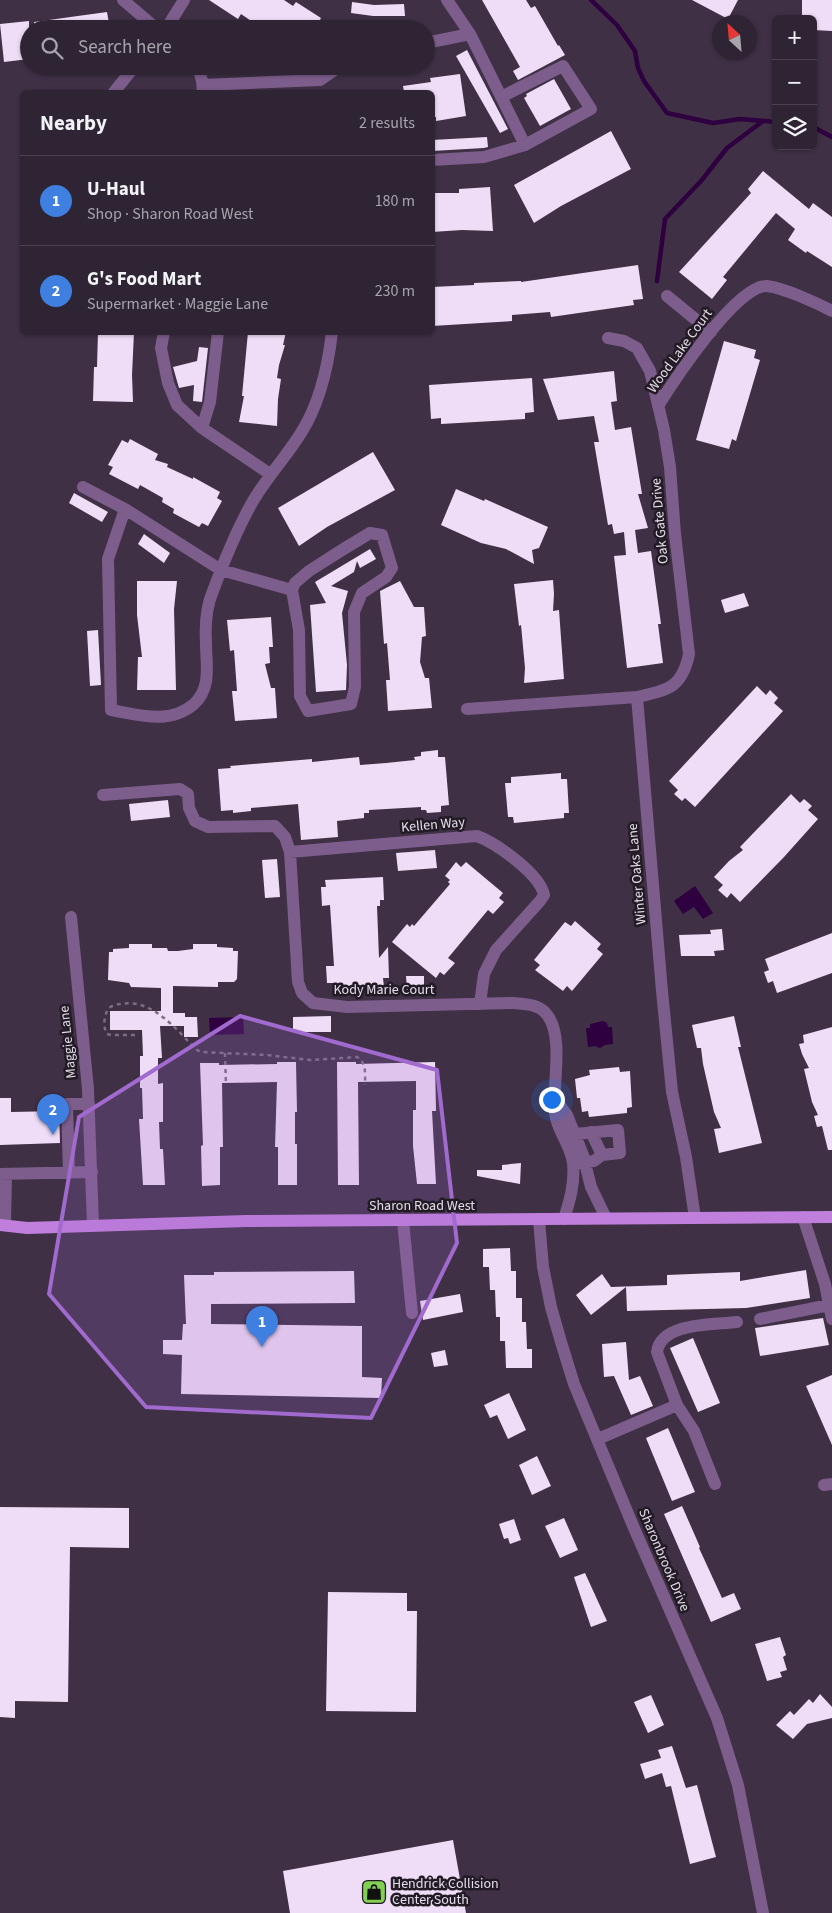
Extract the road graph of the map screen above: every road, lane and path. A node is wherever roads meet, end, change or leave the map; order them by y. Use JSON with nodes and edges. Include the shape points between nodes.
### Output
{"nodes":[{"id":1,"x":123,"y":0,"type":"edge"},
{"id":2,"x":184,"y":0,"type":"edge"},
{"id":3,"x":448,"y":0,"type":"edge"},
{"id":4,"x":146,"y":20,"type":"edge"},
{"id":5,"x":172,"y":20,"type":"edge"},
{"id":6,"x":470,"y":34,"type":"junction"},
{"id":7,"x":435,"y":41,"type":"edge"},
{"id":8,"x":128,"y":75,"type":"edge"},
{"id":9,"x":200,"y":75,"type":"edge"},
{"id":10,"x":327,"y":75,"type":"edge"},
{"id":11,"x":203,"y":89,"type":"edge"},
{"id":12,"x":116,"y":90,"type":"edge"},
{"id":13,"x":501,"y":97,"type":"junction"},
{"id":14,"x":525,"y":145,"type":"junction"},
{"id":15,"x":435,"y":160,"type":"edge"},
{"id":16,"x":667,"y":296,"type":"dead end"},
{"id":17,"x":832,"y":311,"type":"edge"},
{"id":18,"x":711,"y":332,"type":"junction"},
{"id":19,"x":163,"y":335,"type":"edge"},
{"id":20,"x":218,"y":335,"type":"edge"},
{"id":21,"x":331,"y":335,"type":"edge"},
{"id":22,"x":608,"y":338,"type":"dead end"},
{"id":23,"x":658,"y":406,"type":"junction"},
{"id":24,"x":202,"y":428,"type":"junction"},
{"id":25,"x":270,"y":474,"type":"junction"},
{"id":26,"x":83,"y":487,"type":"dead end"},
{"id":27,"x":124,"y":509,"type":"junction"},
{"id":28,"x":221,"y":570,"type":"junction"},
{"id":29,"x":292,"y":590,"type":"junction"},
{"id":30,"x":637,"y":697,"type":"junction"},
{"id":31,"x":467,"y":709,"type":"dead end"},
{"id":32,"x":103,"y":795,"type":"dead end"},
{"id":33,"x":290,"y":852,"type":"junction"},
{"id":34,"x":71,"y":916,"type":"dead end"},
{"id":35,"x":480,"y":1004,"type":"junction"},
{"id":36,"x":135,"y":1035,"type":"dead end"},
{"id":37,"x":225,"y":1053,"type":"junction"},
{"id":38,"x":226,"y":1085,"type":"dead end"},
{"id":39,"x":365,"y":1085,"type":"dead end"},
{"id":40,"x":89,"y":1104,"type":"junction"},
{"id":41,"x":591,"y":1132,"type":"junction"},
{"id":42,"x":570,"y":1136,"type":"junction"},
{"id":43,"x":602,"y":1155,"type":"junction"},
{"id":44,"x":579,"y":1163,"type":"junction"},
{"id":45,"x":92,"y":1172,"type":"junction"},
{"id":46,"x":69,"y":1173,"type":"junction"},
{"id":47,"x":3,"y":1174,"type":"edge"},
{"id":48,"x":803,"y":1217,"type":"junction"},
{"id":49,"x":832,"y":1217,"type":"edge"},
{"id":50,"x":606,"y":1218,"type":"junction"},
{"id":51,"x":695,"y":1218,"type":"junction"},
{"id":52,"x":564,"y":1219,"type":"junction"},
{"id":53,"x":539,"y":1220,"type":"junction"},
{"id":54,"x":404,"y":1221,"type":"junction"},
{"id":55,"x":93,"y":1225,"type":"junction"},
{"id":56,"x":4,"y":1227,"type":"edge"},
{"id":57,"x":829,"y":1305,"type":"junction"},
{"id":58,"x":412,"y":1313,"type":"dead end"},
{"id":59,"x":760,"y":1319,"type":"dead end"},
{"id":60,"x":832,"y":1319,"type":"edge"},
{"id":61,"x":737,"y":1322,"type":"dead end"},
{"id":62,"x":677,"y":1405,"type":"junction"},
{"id":63,"x":598,"y":1439,"type":"junction"},
{"id":64,"x":715,"y":1484,"type":"dead end"},
{"id":65,"x":763,"y":1913,"type":"edge"}],
"edges":[{"from":1,"to":4,"type":"street"},
{"from":2,"to":5,"type":"street"},
{"from":3,"to":6,"type":"street"},
{"from":6,"to":7,"type":"street"},
{"from":6,"to":13,"type":"street"},
{"from":8,"to":12,"type":"street"},
{"from":9,"to":11,"type":"street"},
{"from":10,"to":11,"type":"street","via":[[320,80]]},
{"from":13,"to":14,"type":"street"},
{"from":13,"to":14,"type":"street","via":[[563,66],[591,109]]},
{"from":14,"to":15,"type":"street","via":[[484,157]]},
{"from":16,"to":18,"type":"street"},
{"from":17,"to":18,"type":"street","name":"Wood Lake Court","via":[[766,286],[744,298]]},
{"from":18,"to":23,"type":"street","name":"Wood Lake Court"},
{"from":19,"to":24,"type":"street","via":[[161,348],[168,383],[177,405]]},
{"from":20,"to":24,"type":"street","via":[[210,402]]},
{"from":21,"to":25,"type":"street","via":[[314,409],[302,432]]},
{"from":22,"to":23,"type":"street","name":"Oak Gate Drive","via":[[637,348],[650,371]]},
{"from":23,"to":30,"type":"street","name":"Oak Gate Drive","via":[[670,467],[689,654],[686,670],[677,682],[663,691]]},
{"from":24,"to":25,"type":"street"},
{"from":25,"to":28,"type":"street","via":[[252,502]]},
{"from":26,"to":27,"type":"street"},
{"from":27,"to":28,"type":"street"},
{"from":27,"to":28,"type":"street","via":[[108,559],[110,710],[171,716],[184,711],[199,698],[208,673],[206,618]]},
{"from":28,"to":29,"type":"street"},
{"from":29,"to":29,"type":"street","via":[[299,630],[300,696],[308,710],[350,704],[355,687],[354,612],[362,593],[386,577],[392,568],[382,535],[370,533],[342,550],[309,571]]},
{"from":30,"to":31,"type":"street"},
{"from":30,"to":51,"type":"street","name":"Winter Oaks Lane","via":[[672,1092]]},
{"from":32,"to":33,"type":"street","name":"Kody Marie Court","via":[[180,789],[188,794],[189,808],[195,821],[208,827],[274,826],[285,837]]},
{"from":33,"to":35,"type":"street","name":"Kody Marie Court","via":[[298,982],[302,993],[313,1003],[347,1007]]},
{"from":33,"to":35,"type":"street","name":"Kellen Way","via":[[477,836],[486,839],[532,873],[544,894],[496,950],[484,974]]},
{"from":34,"to":40,"type":"street","name":"Maggie Lane"},
{"from":35,"to":42,"type":"street","name":"Kody Marie Court","via":[[530,1004],[541,1008],[548,1016],[556,1041],[556,1116]]},
{"from":36,"to":37,"type":"path","via":[[107,1034],[105,1022],[111,1006],[131,1002],[140,1004],[163,1017],[196,1050]]},
{"from":37,"to":38,"type":"path"},
{"from":37,"to":39,"type":"path","via":[[310,1060],[357,1057],[364,1066]]},
{"from":40,"to":45,"type":"street","name":"Maggie Lane"},
{"from":40,"to":46,"type":"street","via":[[67,1104]]},
{"from":41,"to":42,"type":"street"},
{"from":41,"to":43,"type":"street"},
{"from":41,"to":43,"type":"street","via":[[618,1130],[620,1153]]},
{"from":42,"to":44,"type":"street","name":"Kody Marie Court","via":[[569,1147]]},
{"from":43,"to":44,"type":"street","via":[[594,1161]]},
{"from":44,"to":50,"type":"street","name":"Kody Marie Court"},
{"from":44,"to":52,"type":"street","name":"Kody Marie Court"},
{"from":45,"to":46,"type":"street"},
{"from":45,"to":55,"type":"street","name":"Maggie Lane"},
{"from":46,"to":47,"type":"street"},
{"from":47,"to":56,"type":"street"},
{"from":48,"to":49,"type":"main road","name":"Sharon Road West"},
{"from":48,"to":51,"type":"main road","name":"Sharon Road West"},
{"from":48,"to":57,"type":"street"},
{"from":50,"to":51,"type":"main road","name":"Sharon Road West"},
{"from":50,"to":52,"type":"main road","name":"Sharon Road West"},
{"from":52,"to":53,"type":"main road","name":"Sharon Road West"},
{"from":53,"to":54,"type":"main road","name":"Sharon Road West"},
{"from":53,"to":63,"type":"street","name":"Sharonbrook Drive","via":[[551,1307],[574,1384]]},
{"from":54,"to":55,"type":"main road","name":"Sharon Road West"},
{"from":54,"to":58,"type":"street"},
{"from":55,"to":56,"type":"main road","name":"Sharon Road West"},
{"from":57,"to":59,"type":"street"},
{"from":57,"to":60,"type":"street"},
{"from":61,"to":62,"type":"street","via":[[683,1327],[658,1344]]},
{"from":62,"to":63,"type":"street"},
{"from":62,"to":64,"type":"street","via":[[694,1431]]},
{"from":63,"to":65,"type":"street","name":"Sharonbrook Drive","via":[[731,1758]]}]}
